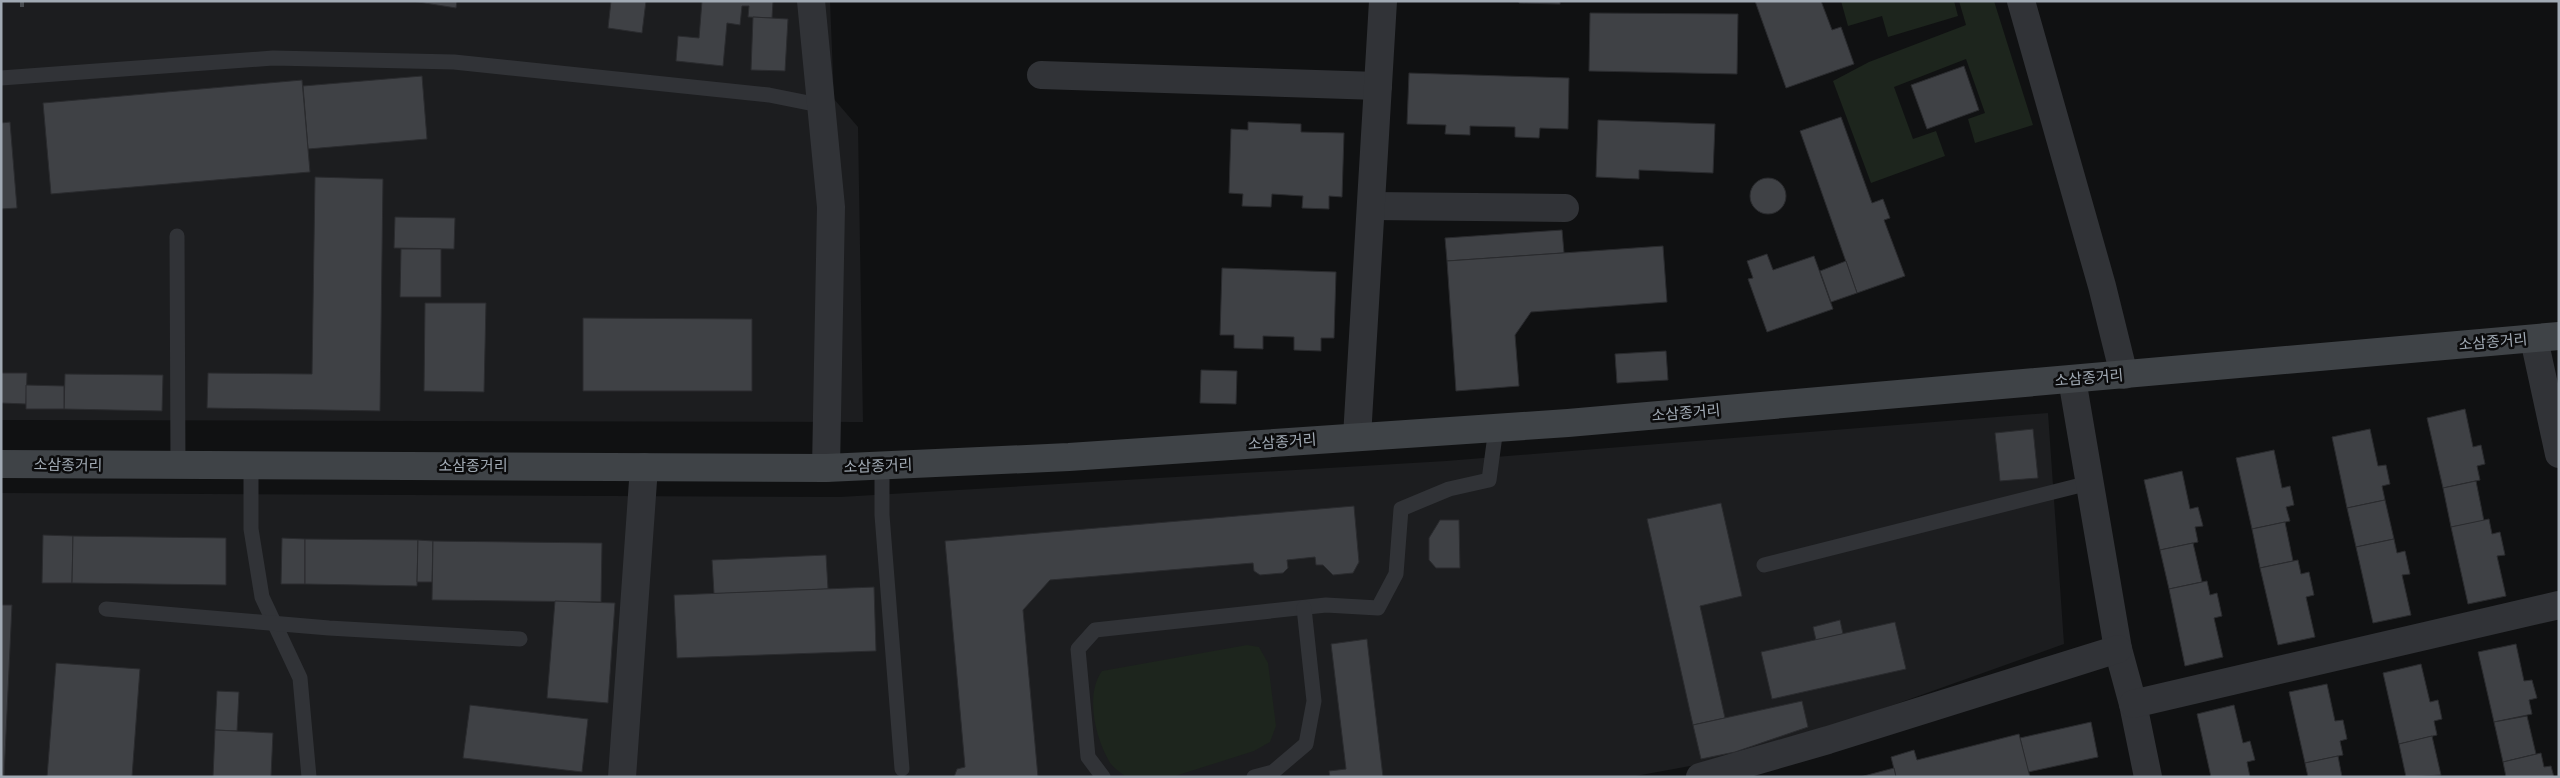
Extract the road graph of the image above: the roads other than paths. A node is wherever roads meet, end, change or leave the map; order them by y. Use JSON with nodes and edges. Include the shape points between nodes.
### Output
{"nodes":[{"id":1,"x":811,"y":1,"type":"edge"},
{"id":2,"x":1383,"y":1,"type":"edge"},
{"id":3,"x":2021,"y":1,"type":"edge"},
{"id":4,"x":1040,"y":75,"type":"dead end"},
{"id":5,"x":1,"y":78,"type":"edge"},
{"id":6,"x":1378,"y":86,"type":"junction"},
{"id":7,"x":819,"y":105,"type":"junction"},
{"id":8,"x":1371,"y":206,"type":"junction"},
{"id":9,"x":1565,"y":208,"type":"dead end"},
{"id":10,"x":176,"y":236,"type":"dead end"},
{"id":11,"x":2546,"y":338,"type":"edge"},
{"id":12,"x":2124,"y":375,"type":"junction"},
{"id":13,"x":2072,"y":379,"type":"junction"},
{"id":14,"x":1496,"y":428,"type":"junction"},
{"id":15,"x":1357,"y":437,"type":"junction"},
{"id":16,"x":2559,"y":454,"type":"edge"},
{"id":17,"x":1,"y":464,"type":"edge"},
{"id":18,"x":178,"y":466,"type":"junction"},
{"id":19,"x":251,"y":466,"type":"junction"},
{"id":20,"x":882,"y":466,"type":"junction"},
{"id":21,"x":644,"y":467,"type":"junction"},
{"id":22,"x":826,"y":468,"type":"junction"},
{"id":23,"x":2089,"y":483,"type":"junction"},
{"id":24,"x":1764,"y":565,"type":"dead end"},
{"id":25,"x":2559,"y":605,"type":"edge"},
{"id":26,"x":1304,"y":608,"type":"junction"},
{"id":27,"x":106,"y":609,"type":"dead end"},
{"id":28,"x":273,"y":623,"type":"junction"},
{"id":29,"x":520,"y":638,"type":"dead end"},
{"id":30,"x":2118,"y":649,"type":"junction"},
{"id":31,"x":2133,"y":704,"type":"junction"},
{"id":32,"x":902,"y":769,"type":"dead end"},
{"id":33,"x":309,"y":777,"type":"edge"},
{"id":34,"x":622,"y":777,"type":"edge"},
{"id":35,"x":1103,"y":777,"type":"edge"},
{"id":36,"x":1254,"y":777,"type":"edge"},
{"id":37,"x":1700,"y":777,"type":"edge"},
{"id":38,"x":2148,"y":777,"type":"edge"}],
"edges":[{"from":1,"to":7,"type":"street"},
{"from":2,"to":6,"type":"street"},
{"from":3,"to":12,"type":"street"},
{"from":4,"to":6,"type":"street"},
{"from":5,"to":7,"type":"lane","via":[[273,58],[454,62],[769,95]]},
{"from":6,"to":8,"type":"street"},
{"from":7,"to":22,"type":"street","via":[[831,207]]},
{"from":8,"to":9,"type":"street"},
{"from":8,"to":15,"type":"street"},
{"from":10,"to":18,"type":"lane"},
{"from":11,"to":12,"type":"street","name":"소삼종거리"},
{"from":11,"to":16,"type":"street"},
{"from":12,"to":13,"type":"street","name":"소삼종거리"},
{"from":13,"to":14,"type":"street","name":"소삼종거리"},
{"from":13,"to":23,"type":"street"},
{"from":14,"to":15,"type":"street","name":"소삼종거리"},
{"from":14,"to":26,"type":"lane","via":[[1489,480],[1449,489],[1401,508],[1396,574],[1378,608],[1326,605]]},
{"from":15,"to":20,"type":"street","name":"소삼종거리"},
{"from":17,"to":18,"type":"street","name":"소삼종거리"},
{"from":18,"to":19,"type":"street","name":"소삼종거리"},
{"from":19,"to":21,"type":"street","name":"소삼종거리"},
{"from":19,"to":28,"type":"lane","via":[[251,529],[262,597]]},
{"from":20,"to":22,"type":"street","name":"소삼종거리"},
{"from":20,"to":32,"type":"lane","via":[[882,515]]},
{"from":21,"to":22,"type":"street","name":"소삼종거리"},
{"from":21,"to":34,"type":"street"},
{"from":23,"to":24,"type":"lane"},
{"from":23,"to":30,"type":"street"},
{"from":25,"to":31,"type":"street"},
{"from":26,"to":35,"type":"lane","via":[[1095,630],[1078,649],[1088,757]]},
{"from":26,"to":36,"type":"lane","via":[[1314,701],[1306,744],[1273,772]]},
{"from":27,"to":28,"type":"lane"},
{"from":28,"to":29,"type":"lane"},
{"from":28,"to":33,"type":"lane","via":[[300,678]]},
{"from":30,"to":31,"type":"street"},
{"from":30,"to":37,"type":"street"},
{"from":31,"to":38,"type":"street"}]}
